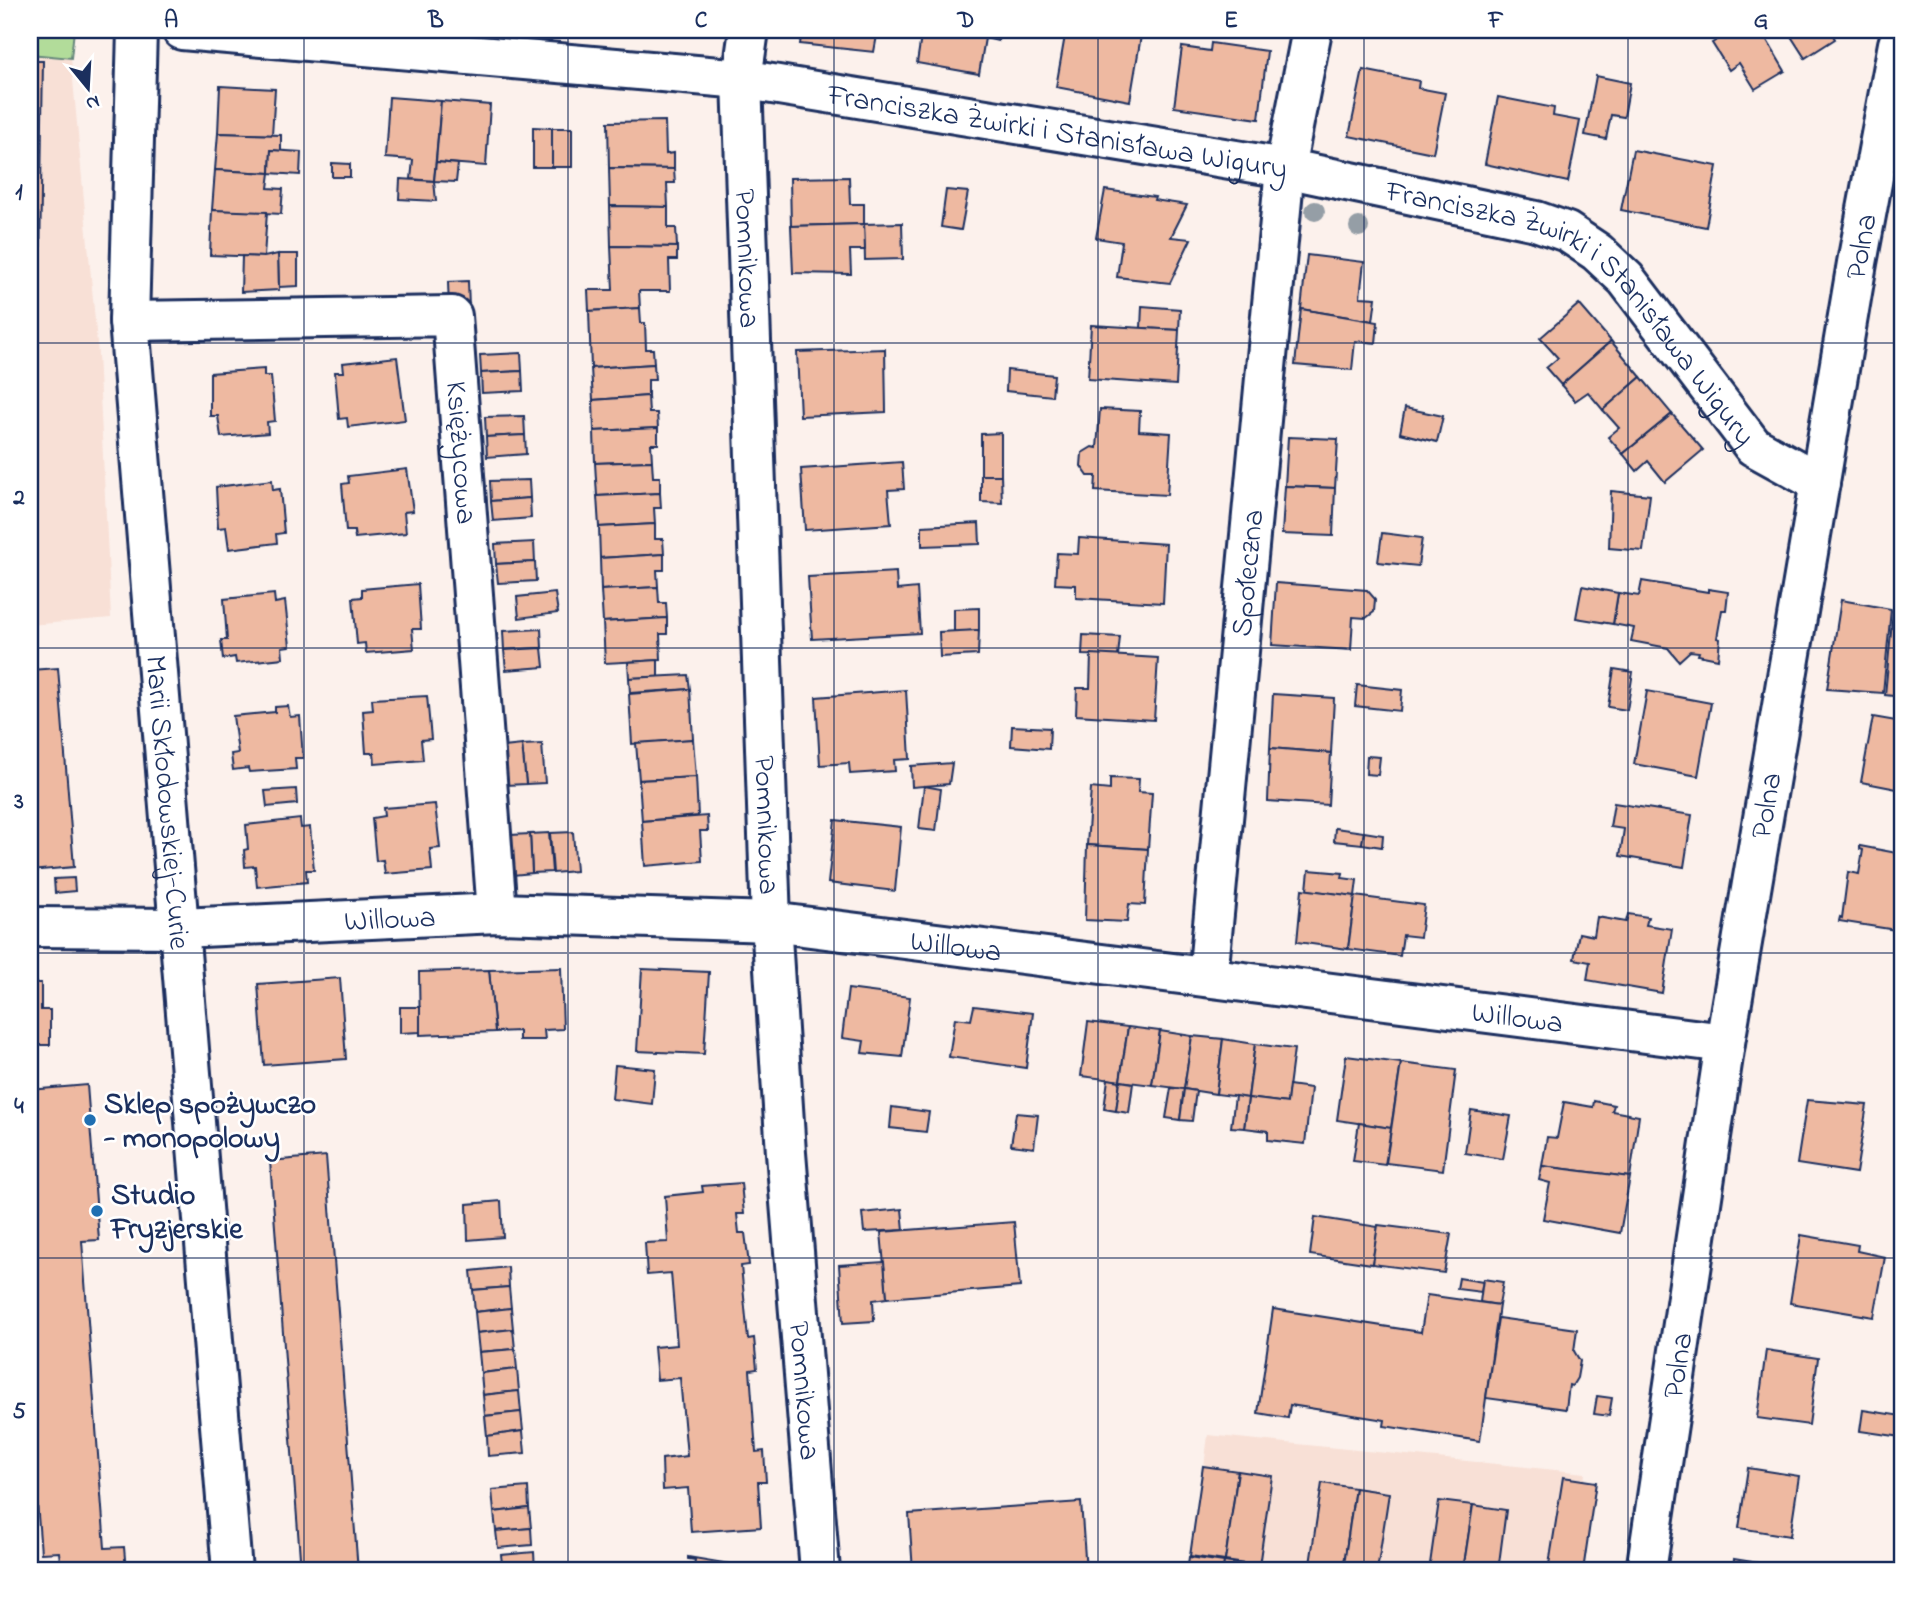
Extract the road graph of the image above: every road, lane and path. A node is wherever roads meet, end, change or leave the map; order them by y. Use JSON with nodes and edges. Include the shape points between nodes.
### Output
{"nodes":[{"id":1,"x":137,"y":30,"type":"edge"},
{"id":2,"x":183,"y":30,"type":"edge"},
{"id":3,"x":749,"y":30,"type":"edge"},
{"id":4,"x":1312,"y":30,"type":"edge"},
{"id":5,"x":1902,"y":42,"type":"edge"},
{"id":6,"x":742,"y":79,"type":"junction"},
{"id":7,"x":1285,"y":168,"type":"junction"},
{"id":8,"x":129,"y":321,"type":"junction"},
{"id":9,"x":1819,"y":483,"type":"junction"},
{"id":10,"x":497,"y":913,"type":"junction"},
{"id":11,"x":771,"y":922,"type":"junction"},
{"id":12,"x":30,"y":927,"type":"edge"},
{"id":13,"x":181,"y":928,"type":"junction"},
{"id":14,"x":1208,"y":977,"type":"junction"},
{"id":15,"x":1725,"y":1043,"type":"junction"},
{"id":16,"x":232,"y":1571,"type":"edge"},
{"id":17,"x":820,"y":1571,"type":"edge"},
{"id":18,"x":1646,"y":1571,"type":"edge"}],
"edges":[{"from":1,"to":8,"type":"street","name":"Marii Skłodowskiej-Curie"},
{"from":2,"to":6,"type":"street","name":"Franciszka Żwirki i Stanisława Wigury"},
{"from":3,"to":6,"type":"street","name":"Pomnikowa"},
{"from":4,"to":7,"type":"street","name":"Społeczna"},
{"from":5,"to":9,"type":"street","name":"Polna","via":[[1898,44]]},
{"from":6,"to":7,"type":"street","name":"Franciszka Żwirki i Stanisława Wigury"},
{"from":6,"to":11,"type":"street","name":"Pomnikowa"},
{"from":7,"to":9,"type":"street","name":"Franciszka Żwirki i Stanisława Wigury","via":[[1536,221],[1567,232],[1626,279],[1753,446]]},
{"from":7,"to":14,"type":"street","name":"Społeczna"},
{"from":8,"to":10,"type":"street","name":"Księżycowa","via":[[452,316]]},
{"from":8,"to":13,"type":"street","name":"Marii Skłodowskiej-Curie"},
{"from":9,"to":15,"type":"street","name":"Polna"},
{"from":10,"to":11,"type":"street","name":"Willowa"},
{"from":10,"to":13,"type":"street","name":"Willowa"},
{"from":11,"to":14,"type":"street","name":"Willowa"},
{"from":11,"to":17,"type":"street","name":"Pomnikowa"},
{"from":12,"to":13,"type":"street","name":"Willowa"},
{"from":13,"to":16,"type":"street","name":"Marii Skłodowskiej-Curie"},
{"from":14,"to":15,"type":"street","name":"Willowa"},
{"from":15,"to":18,"type":"street","name":"Polna"}]}
